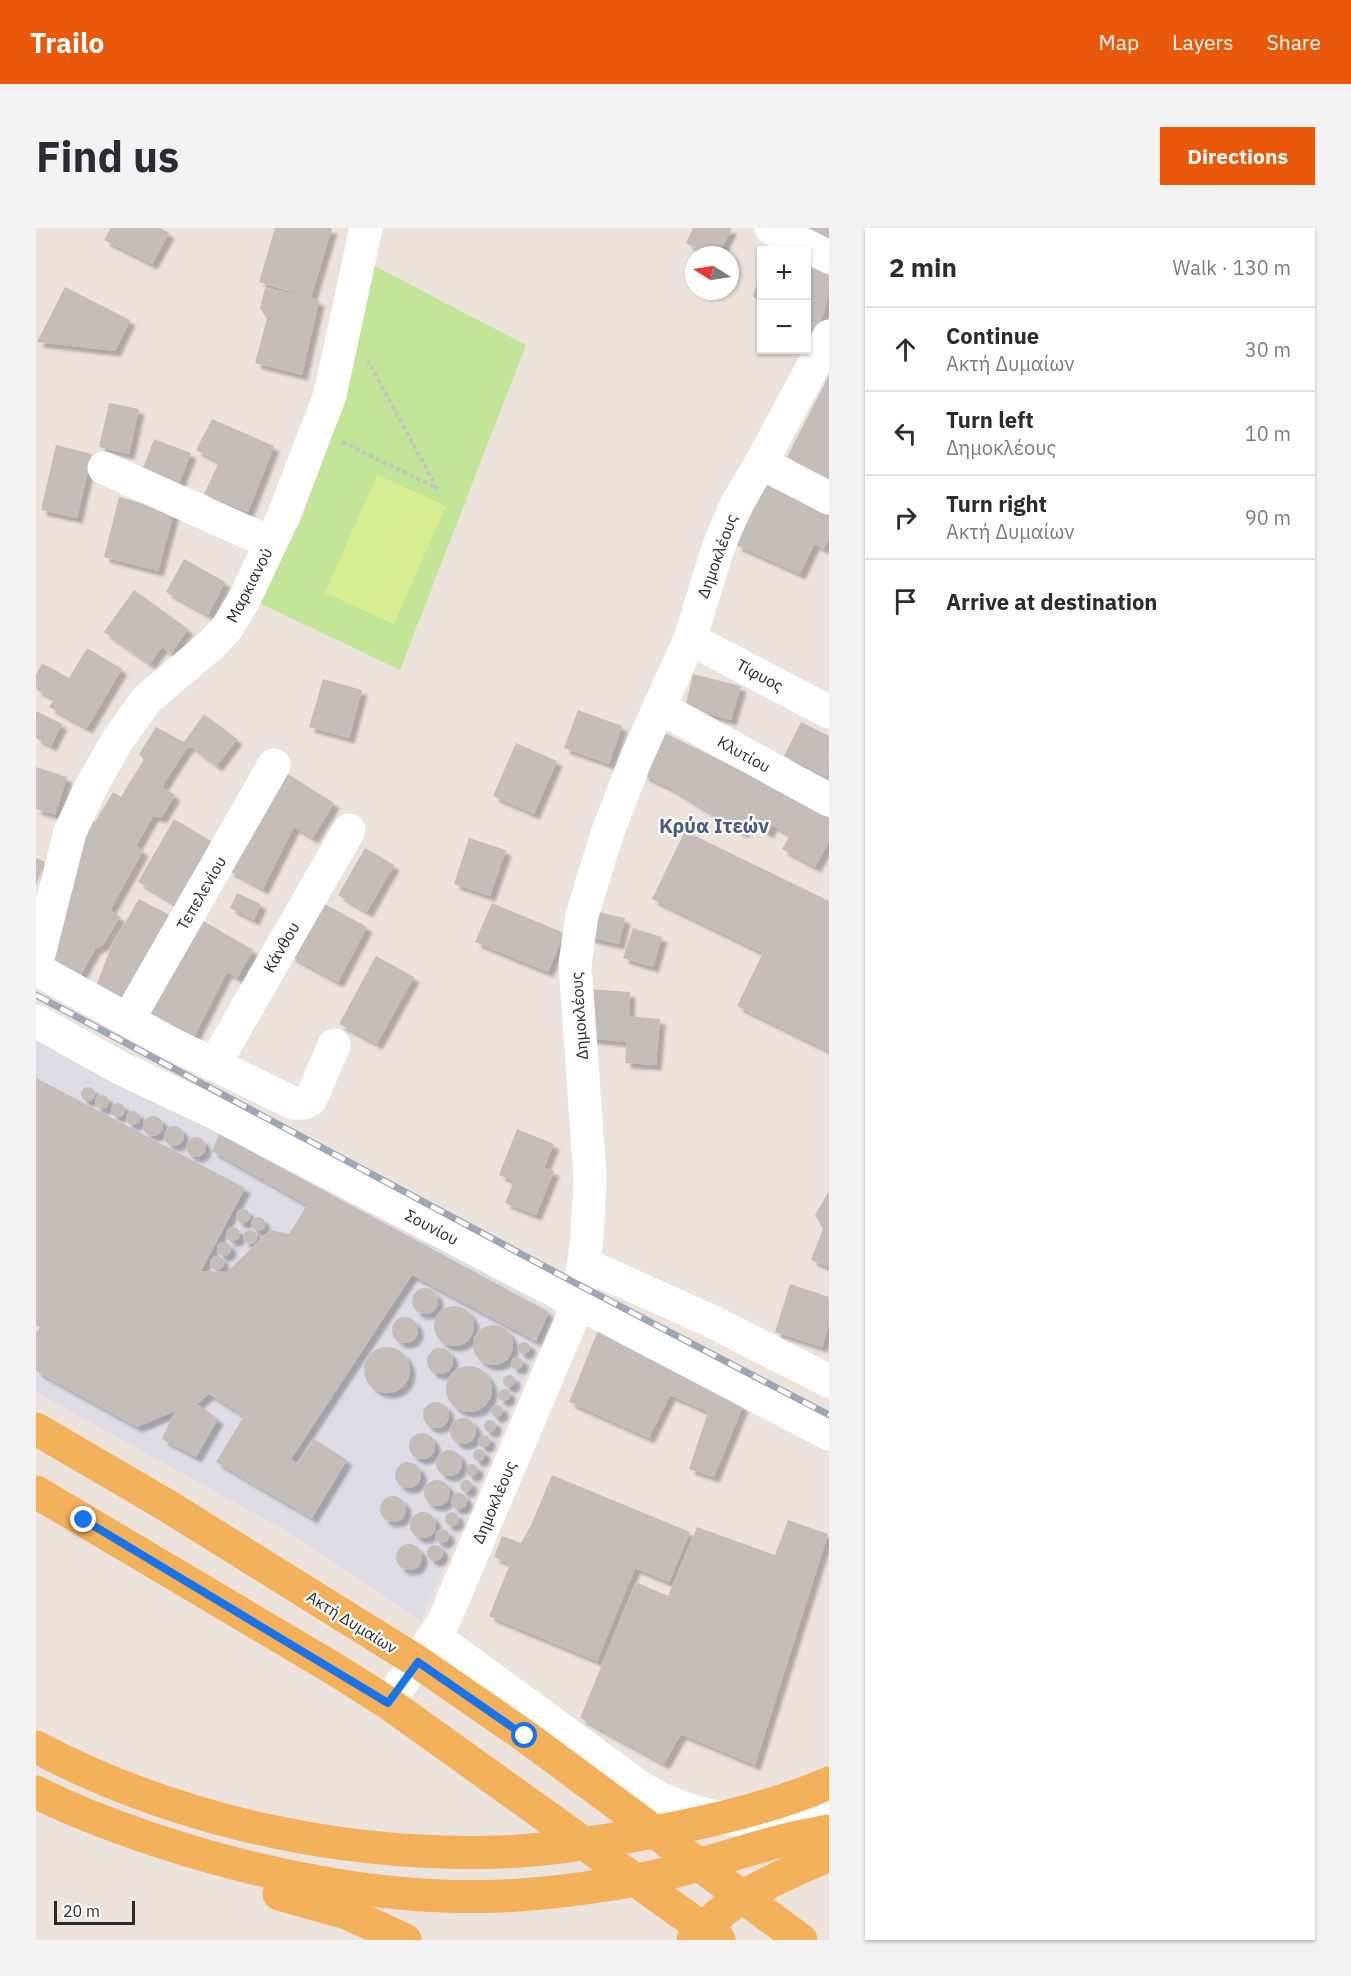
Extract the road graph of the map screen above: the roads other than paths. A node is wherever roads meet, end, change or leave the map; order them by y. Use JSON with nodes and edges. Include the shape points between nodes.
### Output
{"nodes":[{"id":1,"x":366,"y":228,"type":"edge"},
{"id":2,"x":771,"y":228,"type":"edge"},
{"id":3,"x":829,"y":257,"type":"edge"},
{"id":4,"x":829,"y":336,"type":"edge"},
{"id":5,"x":761,"y":463,"type":"junction"},
{"id":6,"x":104,"y":468,"type":"dead end"},
{"id":7,"x":829,"y":498,"type":"edge"},
{"id":8,"x":271,"y":543,"type":"junction"},
{"id":9,"x":690,"y":639,"type":"junction"},
{"id":10,"x":659,"y":707,"type":"junction"},
{"id":11,"x":829,"y":712,"type":"edge"},
{"id":12,"x":274,"y":765,"type":"dead end"},
{"id":13,"x":829,"y":801,"type":"edge"},
{"id":14,"x":349,"y":830,"type":"dead end"},
{"id":15,"x":36,"y":968,"type":"edge"},
{"id":16,"x":128,"y":1020,"type":"junction"},
{"id":17,"x":36,"y":1021,"type":"edge"},
{"id":18,"x":334,"y":1046,"type":"dead end"},
{"id":19,"x":214,"y":1065,"type":"junction"},
{"id":20,"x":584,"y":1264,"type":"junction"},
{"id":21,"x":578,"y":1304,"type":"junction"},
{"id":22,"x":829,"y":1381,"type":"edge"},
{"id":23,"x":36,"y":1429,"type":"edge"},
{"id":24,"x":829,"y":1434,"type":"edge"},
{"id":25,"x":36,"y":1492,"type":"edge"},
{"id":26,"x":426,"y":1650,"type":"junction"},
{"id":27,"x":388,"y":1703,"type":"junction"},
{"id":28,"x":36,"y":1747,"type":"edge"},
{"id":29,"x":829,"y":1783,"type":"edge"},
{"id":30,"x":36,"y":1792,"type":"edge"},
{"id":31,"x":829,"y":1815,"type":"edge"},
{"id":32,"x":117,"y":1827,"type":"junction"},
{"id":33,"x":829,"y":1831,"type":"edge"},
{"id":34,"x":829,"y":1855,"type":"edge"},
{"id":35,"x":405,"y":1940,"type":"edge"},
{"id":36,"x":693,"y":1940,"type":"edge"},
{"id":37,"x":719,"y":1940,"type":"edge"},
{"id":38,"x":801,"y":1940,"type":"edge"}],
"edges":[{"from":1,"to":8,"type":"street","name":"Μαρκιανού","via":[[330,395]]},
{"from":2,"to":3,"type":"street"},
{"from":4,"to":5,"type":"street","name":"Δημοκλέους"},
{"from":5,"to":7,"type":"street"},
{"from":5,"to":9,"type":"street","name":"Δημοκλέους","via":[[736,505],[718,548]]},
{"from":6,"to":8,"type":"street"},
{"from":8,"to":15,"type":"street","name":"Μαρκιανού","via":[[227,628],[146,700],[90,789],[70,832]]},
{"from":9,"to":10,"type":"street","name":"Δημοκλέους"},
{"from":9,"to":11,"type":"street","name":"Τίφυος"},
{"from":10,"to":13,"type":"street","name":"Κλυτίου"},
{"from":10,"to":20,"type":"street","name":"Δημοκλέους","via":[[607,834],[577,939],[575,964],[590,1176]]},
{"from":12,"to":16,"type":"street","name":"Τεπελενίου"},
{"from":14,"to":19,"type":"street","name":"Κάνθου"},
{"from":15,"to":16,"type":"street"},
{"from":16,"to":19,"type":"street"},
{"from":17,"to":21,"type":"street","name":"Σουνίου"},
{"from":18,"to":19,"type":"street","via":[[310,1099],[304,1103],[293,1103]]},
{"from":20,"to":21,"type":"street","name":"Δημοκλέους"},
{"from":20,"to":22,"type":"street","via":[[711,1321]]},
{"from":21,"to":24,"type":"street","name":"Σουνίου"},
{"from":21,"to":26,"type":"street","name":"Δημοκλέους","via":[[450,1608]]},
{"from":23,"to":26,"type":"main road","name":"Ακτή Δυμαίων"},
{"from":25,"to":27,"type":"main road"},
{"from":26,"to":27,"type":"street","name":"Δημοκλέους"},
{"from":26,"to":31,"type":"street","via":[[640,1787],[686,1810],[744,1822]]},
{"from":26,"to":38,"type":"main road","name":"Ακτή Δυμαίων","via":[[525,1736]]},
{"from":27,"to":37,"type":"main road"},
{"from":28,"to":29,"type":"main road","via":[[130,1790],[205,1814],[314,1839],[436,1851],[567,1847],[632,1836],[797,1797]]},
{"from":30,"to":32,"type":"main road"},
{"from":32,"to":33,"type":"main road","via":[[193,1853],[270,1872],[429,1895],[499,1896],[570,1891],[639,1880],[785,1839]]},
{"from":32,"to":35,"type":"main road","via":[[214,1876],[347,1912]]},
{"from":34,"to":36,"type":"main road","via":[[752,1890],[725,1908]]}]}
